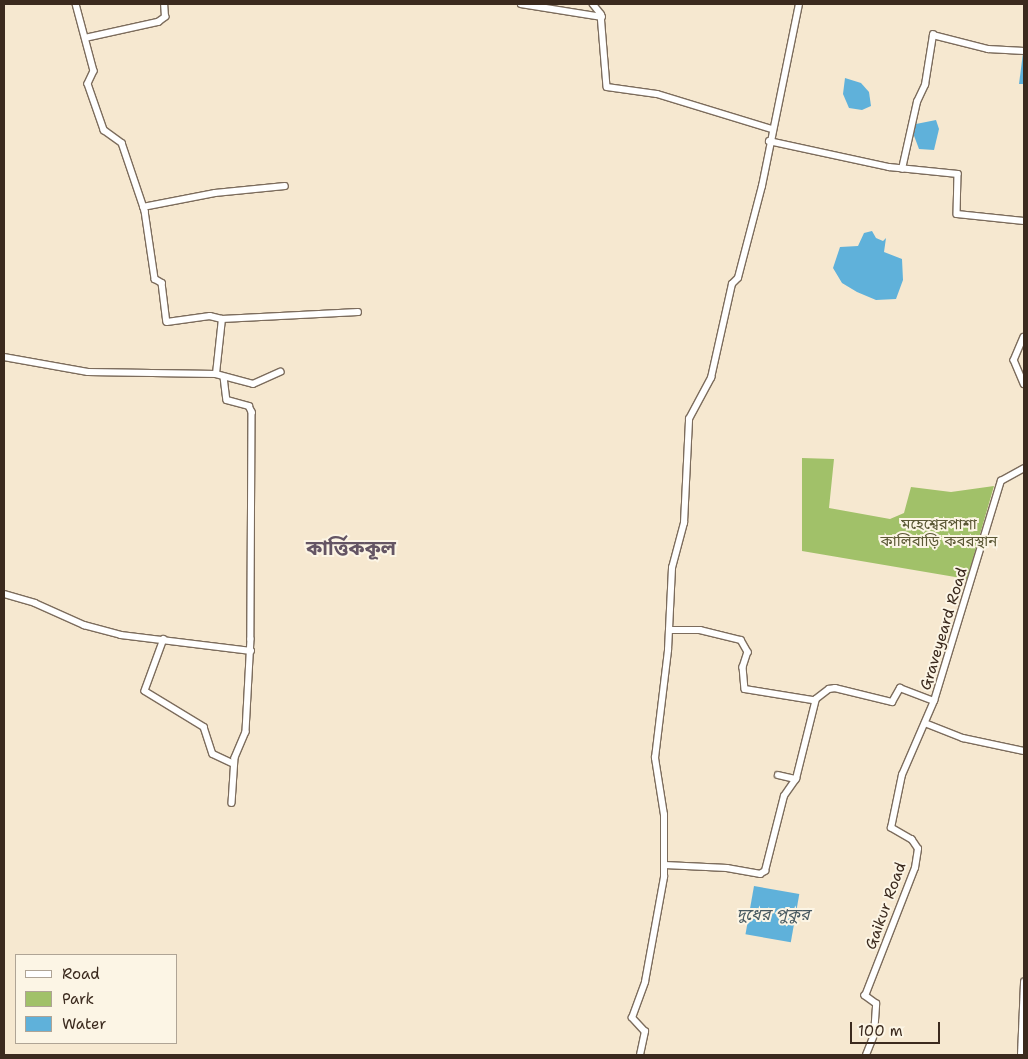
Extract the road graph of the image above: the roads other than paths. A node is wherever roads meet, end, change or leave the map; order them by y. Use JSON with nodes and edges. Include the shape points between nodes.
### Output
{"nodes":[{"id":1,"x":76,"y":4,"type":"edge"},
{"id":2,"x":164,"y":4,"type":"edge"},
{"id":3,"x":522,"y":4,"type":"edge"},
{"id":4,"x":593,"y":4,"type":"edge"},
{"id":5,"x":799,"y":4,"type":"edge"},
{"id":6,"x":602,"y":17,"type":"junction"},
{"id":7,"x":86,"y":38,"type":"junction"},
{"id":8,"x":1024,"y":51,"type":"edge"},
{"id":9,"x":772,"y":129,"type":"junction"},
{"id":10,"x":769,"y":141,"type":"junction"},
{"id":11,"x":902,"y":169,"type":"junction"},
{"id":12,"x":285,"y":186,"type":"dead end"},
{"id":13,"x":143,"y":207,"type":"junction"},
{"id":14,"x":1024,"y":221,"type":"edge"},
{"id":15,"x":358,"y":312,"type":"dead end"},
{"id":16,"x":222,"y":318,"type":"junction"},
{"id":17,"x":1024,"y":337,"type":"edge"},
{"id":18,"x":4,"y":357,"type":"edge"},
{"id":19,"x":280,"y":372,"type":"dead end"},
{"id":20,"x":216,"y":374,"type":"junction"},
{"id":21,"x":224,"y":377,"type":"junction"},
{"id":22,"x":1024,"y":384,"type":"edge"},
{"id":23,"x":1024,"y":468,"type":"edge"},
{"id":24,"x":4,"y":594,"type":"edge"},
{"id":25,"x":669,"y":630,"type":"junction"},
{"id":26,"x":164,"y":639,"type":"junction"},
{"id":27,"x":251,"y":651,"type":"junction"},
{"id":28,"x":812,"y":700,"type":"dead end"},
{"id":29,"x":934,"y":701,"type":"junction"},
{"id":30,"x":924,"y":722,"type":"junction"},
{"id":31,"x":1024,"y":751,"type":"edge"},
{"id":32,"x":234,"y":764,"type":"junction"},
{"id":33,"x":778,"y":775,"type":"dead end"},
{"id":34,"x":796,"y":779,"type":"junction"},
{"id":35,"x":232,"y":803,"type":"dead end"},
{"id":36,"x":665,"y":865,"type":"junction"},
{"id":37,"x":1024,"y":982,"type":"edge"},
{"id":38,"x":640,"y":1055,"type":"edge"},
{"id":39,"x":866,"y":1055,"type":"edge"},
{"id":40,"x":1021,"y":1055,"type":"edge"}],
"edges":[{"from":1,"to":7,"type":"street"},
{"from":2,"to":7,"type":"street","via":[[165,17],[158,22]]},
{"from":3,"to":6,"type":"street"},
{"from":4,"to":6,"type":"street"},
{"from":5,"to":9,"type":"street"},
{"from":6,"to":9,"type":"street","via":[[608,87],[657,94]]},
{"from":7,"to":13,"type":"street","via":[[94,70],[88,84],[104,130],[122,143]]},
{"from":8,"to":11,"type":"street","via":[[988,49],[933,35],[925,85],[917,102]]},
{"from":9,"to":10,"type":"street"},
{"from":10,"to":11,"type":"street","via":[[798,150]]},
{"from":10,"to":25,"type":"street","via":[[762,186],[738,278],[732,284],[711,378],[688,419],[684,523],[672,568]]},
{"from":11,"to":14,"type":"street","via":[[958,174],[957,214]]},
{"from":12,"to":13,"type":"street","via":[[215,192]]},
{"from":13,"to":16,"type":"street","via":[[155,279],[162,283],[167,322],[210,316]]},
{"from":15,"to":16,"type":"street"},
{"from":16,"to":20,"type":"street"},
{"from":17,"to":22,"type":"street","via":[[1014,360]]},
{"from":18,"to":20,"type":"street","via":[[88,372]]},
{"from":19,"to":21,"type":"street","via":[[253,384]]},
{"from":20,"to":21,"type":"street"},
{"from":21,"to":27,"type":"street","via":[[227,400],[248,406],[252,412]]},
{"from":23,"to":29,"type":"street","name":"Graveyeard Road","via":[[1001,481],[998,487],[968,599]]},
{"from":24,"to":26,"type":"street","via":[[84,625],[121,635]]},
{"from":25,"to":28,"type":"street","via":[[700,630],[741,640],[748,652],[743,667],[745,689]]},
{"from":25,"to":36,"type":"street","via":[[655,758],[664,815]]},
{"from":26,"to":27,"type":"street"},
{"from":26,"to":32,"type":"street","via":[[145,691],[204,727],[213,754]]},
{"from":27,"to":32,"type":"street","via":[[246,732]]},
{"from":29,"to":30,"type":"street","name":"Graveyeard Road"},
{"from":29,"to":34,"type":"street","via":[[900,688],[892,702],[829,689],[816,699]]},
{"from":30,"to":31,"type":"street","via":[[963,738]]},
{"from":30,"to":39,"type":"street","name":"Gaikur Road","via":[[902,775],[891,828],[912,840],[918,849],[917,858],[866,996],[876,1004],[874,1035]]},
{"from":32,"to":35,"type":"street"},
{"from":33,"to":34,"type":"street"},
{"from":34,"to":36,"type":"street","via":[[784,796],[768,862],[760,874],[727,868]]},
{"from":36,"to":38,"type":"street","via":[[645,982],[632,1018],[645,1032]]},
{"from":37,"to":40,"type":"street"}]}
